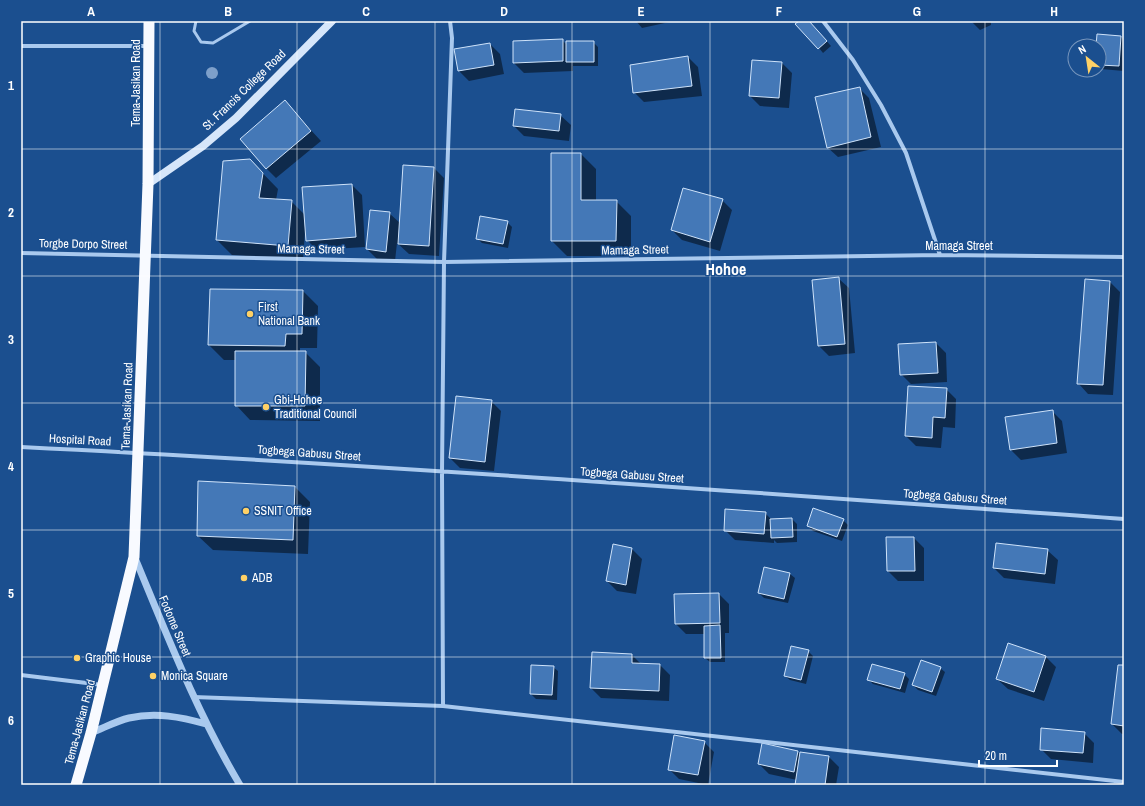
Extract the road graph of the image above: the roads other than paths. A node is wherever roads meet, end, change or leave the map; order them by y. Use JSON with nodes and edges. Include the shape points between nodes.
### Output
{"nodes":[{"id":1,"x":149,"y":21,"type":"edge"},
{"id":2,"x":196,"y":21,"type":"edge"},
{"id":3,"x":250,"y":21,"type":"edge"},
{"id":4,"x":332,"y":21,"type":"edge"},
{"id":5,"x":450,"y":21,"type":"edge"},
{"id":6,"x":823,"y":21,"type":"edge"},
{"id":7,"x":21,"y":46,"type":"edge"},
{"id":8,"x":149,"y":46,"type":"junction"},
{"id":9,"x":148,"y":184,"type":"junction"},
{"id":10,"x":21,"y":253,"type":"edge"},
{"id":11,"x":146,"y":255,"type":"junction"},
{"id":12,"x":940,"y":255,"type":"junction"},
{"id":13,"x":1124,"y":258,"type":"edge"},
{"id":14,"x":444,"y":262,"type":"junction"},
{"id":15,"x":21,"y":447,"type":"edge"},
{"id":16,"x":139,"y":453,"type":"junction"},
{"id":17,"x":442,"y":472,"type":"junction"},
{"id":18,"x":1124,"y":519,"type":"edge"},
{"id":19,"x":134,"y":557,"type":"junction"},
{"id":20,"x":21,"y":675,"type":"edge"},
{"id":21,"x":103,"y":686,"type":"junction"},
{"id":22,"x":193,"y":697,"type":"junction"},
{"id":23,"x":443,"y":706,"type":"junction"},
{"id":24,"x":206,"y":724,"type":"junction"},
{"id":25,"x":91,"y":733,"type":"junction"},
{"id":26,"x":1124,"y":782,"type":"edge"},
{"id":27,"x":76,"y":785,"type":"edge"},
{"id":28,"x":240,"y":785,"type":"edge"}],
"edges":[{"from":1,"to":8,"type":"highway","name":"Tema-Jasikan Road"},
{"from":2,"to":3,"type":"lane","via":[[194,31],[201,42],[213,43]]},
{"from":4,"to":9,"type":"main road","name":"St. Francis College Road","via":[[236,118],[203,146]]},
{"from":5,"to":14,"type":"street","via":[[452,38]]},
{"from":6,"to":12,"type":"street","via":[[857,66],[906,153]]},
{"from":7,"to":8,"type":"street"},
{"from":8,"to":9,"type":"highway","name":"Tema-Jasikan Road"},
{"from":9,"to":11,"type":"highway","name":"Tema-Jasikan Road"},
{"from":10,"to":11,"type":"street","name":"Torgbe Dorpo Street"},
{"from":11,"to":14,"type":"street","name":"Mamaga Street"},
{"from":11,"to":16,"type":"highway","name":"Tema-Jasikan Road"},
{"from":12,"to":13,"type":"street","name":"Mamaga Street"},
{"from":12,"to":14,"type":"street","name":"Mamaga Street"},
{"from":14,"to":17,"type":"street"},
{"from":15,"to":16,"type":"street","name":"Hospital Road"},
{"from":16,"to":17,"type":"street","name":"Togbega Gabusu Street"},
{"from":16,"to":19,"type":"highway","name":"Tema-Jasikan Road"},
{"from":17,"to":18,"type":"street","name":"Togbega Gabusu Street"},
{"from":17,"to":23,"type":"street"},
{"from":19,"to":21,"type":"highway","name":"Tema-Jasikan Road"},
{"from":19,"to":22,"type":"street","name":"Fodome Street"},
{"from":20,"to":21,"type":"street"},
{"from":21,"to":25,"type":"highway","name":"Tema-Jasikan Road"},
{"from":22,"to":23,"type":"street"},
{"from":22,"to":24,"type":"street","name":"Fodome Street"},
{"from":23,"to":26,"type":"street"},
{"from":24,"to":25,"type":"street","via":[[178,717],[151,715],[128,718]]},
{"from":24,"to":28,"type":"street","name":"Fodome Street"},
{"from":25,"to":27,"type":"highway","name":"Tema-Jasikan Road"}]}
